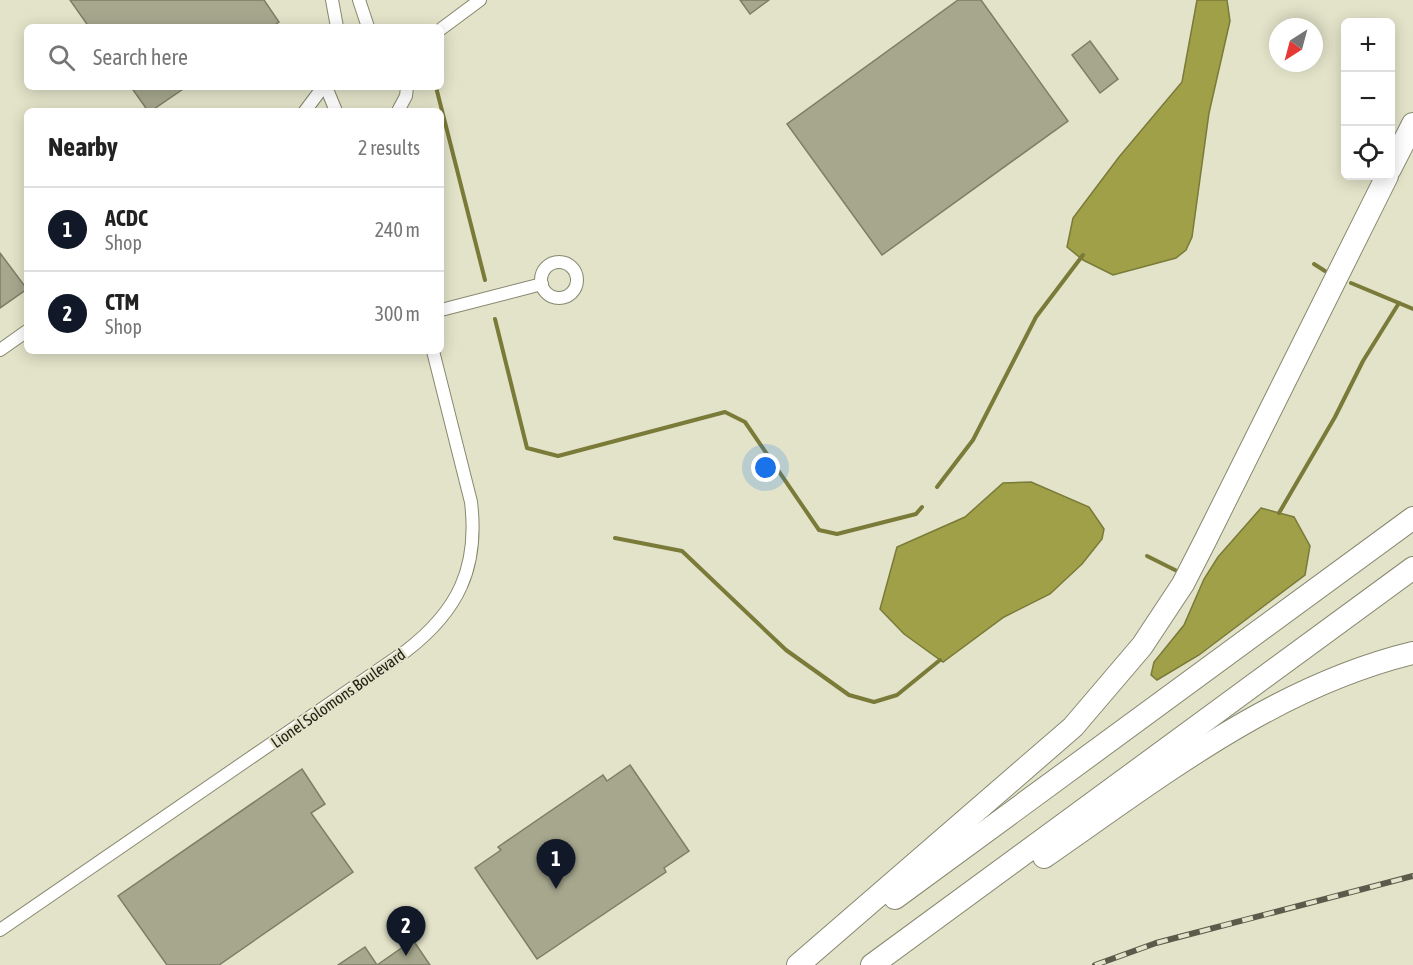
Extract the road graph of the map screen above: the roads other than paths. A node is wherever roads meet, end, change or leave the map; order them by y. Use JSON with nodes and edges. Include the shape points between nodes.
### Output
{"nodes":[{"id":1,"x":332,"y":0,"type":"edge"},
{"id":2,"x":359,"y":0,"type":"edge"},
{"id":3,"x":480,"y":0,"type":"edge"},
{"id":4,"x":336,"y":24,"type":"edge"},
{"id":5,"x":367,"y":24,"type":"edge"},
{"id":6,"x":444,"y":27,"type":"edge"},
{"id":7,"x":322,"y":90,"type":"edge"},
{"id":8,"x":326,"y":90,"type":"edge"},
{"id":9,"x":407,"y":90,"type":"edge"},
{"id":10,"x":308,"y":108,"type":"edge"},
{"id":11,"x":335,"y":108,"type":"edge"},
{"id":12,"x":400,"y":108,"type":"edge"},
{"id":13,"x":1413,"y":124,"type":"edge"},
{"id":14,"x":1395,"y":160,"type":"edge"},
{"id":15,"x":1386,"y":180,"type":"edge"},
{"id":16,"x":542,"y":284,"type":"dead end"},
{"id":17,"x":444,"y":309,"type":"edge"},
{"id":18,"x":24,"y":333,"type":"edge"},
{"id":19,"x":0,"y":350,"type":"edge"},
{"id":20,"x":434,"y":354,"type":"edge"},
{"id":21,"x":1413,"y":518,"type":"edge"},
{"id":22,"x":1413,"y":567,"type":"edge"},
{"id":23,"x":1413,"y":653,"type":"edge"},
{"id":24,"x":0,"y":930,"type":"edge"},
{"id":25,"x":798,"y":965,"type":"edge"},
{"id":26,"x":804,"y":965,"type":"edge"},
{"id":27,"x":872,"y":965,"type":"edge"},
{"id":28,"x":887,"y":965,"type":"edge"}],
"edges":[{"from":1,"to":4,"type":"street"},
{"from":2,"to":5,"type":"street"},
{"from":3,"to":6,"type":"street"},
{"from":7,"to":10,"type":"street"},
{"from":8,"to":11,"type":"street"},
{"from":9,"to":12,"type":"street"},
{"from":13,"to":14,"type":"highway"},
{"from":15,"to":25,"type":"highway","via":[[1183,584],[1142,645],[1094,704],[1052,747]]},
{"from":16,"to":17,"type":"street"},
{"from":18,"to":19,"type":"street"},
{"from":20,"to":24,"type":"street","name":"Lionel Solomons Boulevard","via":[[473,523],[467,573],[454,602],[426,636],[406,651]]},
{"from":21,"to":26,"type":"highway"},
{"from":22,"to":27,"type":"highway"},
{"from":23,"to":28,"type":"highway","via":[[1318,685],[1228,732]]}]}
